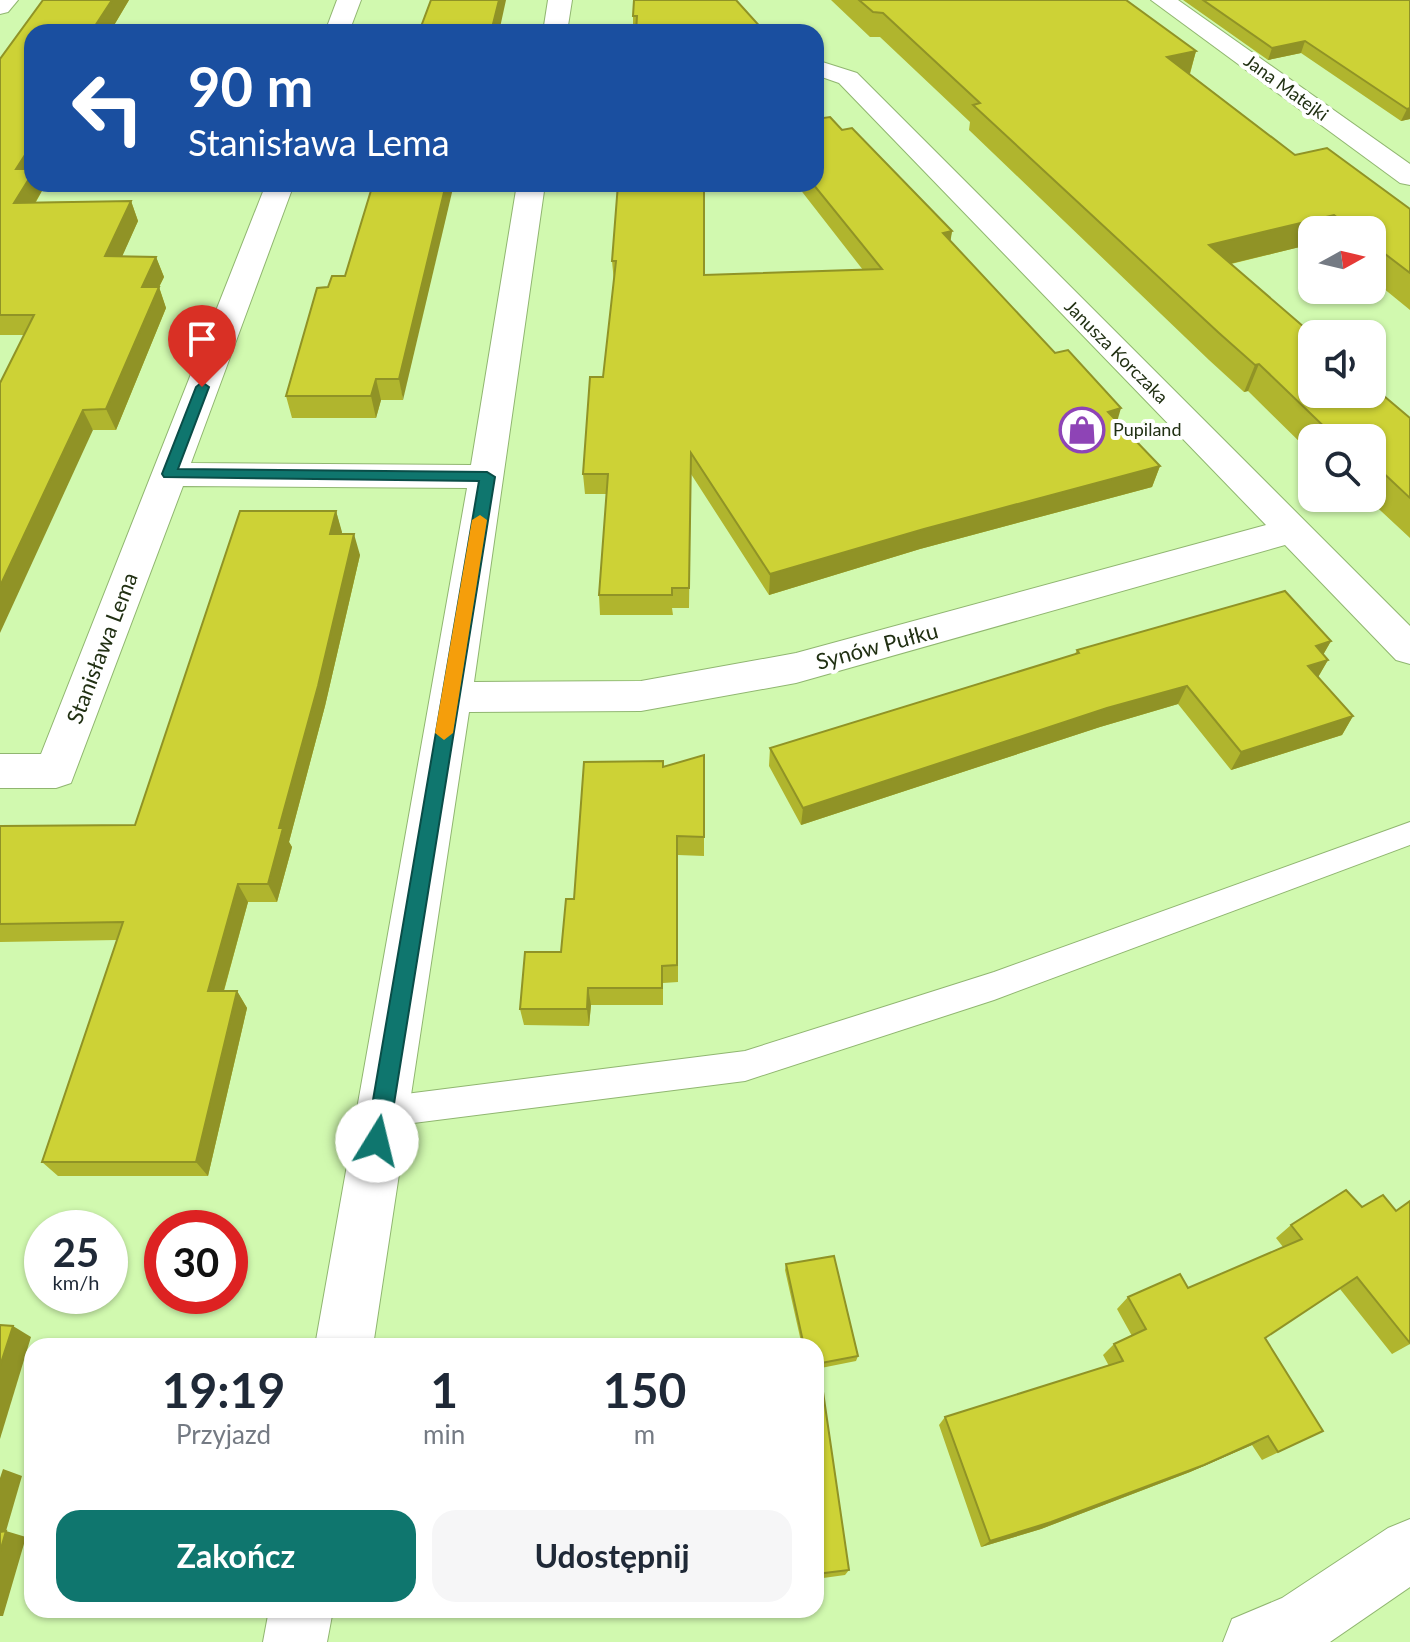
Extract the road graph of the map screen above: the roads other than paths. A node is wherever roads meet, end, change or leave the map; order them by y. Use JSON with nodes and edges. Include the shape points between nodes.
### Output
{"nodes":[{"id":1,"x":6,"y":0,"type":"edge"},
{"id":2,"x":349,"y":0,"type":"edge"},
{"id":3,"x":560,"y":0,"type":"edge"},
{"id":4,"x":1163,"y":0,"type":"edge"},
{"id":5,"x":0,"y":7,"type":"edge"},
{"id":6,"x":340,"y":24,"type":"edge"},
{"id":7,"x":556,"y":24,"type":"edge"},
{"id":8,"x":824,"y":70,"type":"edge"},
{"id":9,"x":1410,"y":177,"type":"edge"},
{"id":10,"x":277,"y":192,"type":"edge"},
{"id":11,"x":530,"y":192,"type":"edge"},
{"id":12,"x":169,"y":474,"type":"junction"},
{"id":13,"x":487,"y":477,"type":"junction"},
{"id":14,"x":1293,"y":530,"type":"junction"},
{"id":15,"x":1410,"y":650,"type":"edge"},
{"id":16,"x":450,"y":697,"type":"junction"},
{"id":17,"x":0,"y":771,"type":"edge"},
{"id":18,"x":1410,"y":833,"type":"edge"},
{"id":19,"x":382,"y":1112,"type":"junction"},
{"id":20,"x":345,"y":1338,"type":"edge"},
{"id":21,"x":1410,"y":1550,"type":"edge"},
{"id":22,"x":300,"y":1618,"type":"edge"},
{"id":23,"x":295,"y":1642,"type":"edge"},
{"id":24,"x":1255,"y":1642,"type":"edge"}],
"edges":[{"from":1,"to":5,"type":"street"},
{"from":2,"to":6,"type":"street"},
{"from":3,"to":7,"type":"street"},
{"from":4,"to":9,"type":"street","name":"Jana Matejki"},
{"from":8,"to":14,"type":"street","name":"Janusza Korczaka","via":[[848,78]]},
{"from":10,"to":12,"type":"street","name":"Stanisława Lema"},
{"from":11,"to":13,"type":"street"},
{"from":12,"to":13,"type":"street"},
{"from":12,"to":17,"type":"street","name":"Stanisława Lema","via":[[56,771]]},
{"from":13,"to":16,"type":"street"},
{"from":14,"to":15,"type":"street","name":"Janusza Korczaka"},
{"from":14,"to":16,"type":"street","name":"Synów Pułku","via":[[796,668],[641,696]]},
{"from":16,"to":19,"type":"street"},
{"from":18,"to":19,"type":"lane","via":[[994,986],[745,1066]]},
{"from":19,"to":20,"type":"street"},
{"from":21,"to":24,"type":"street","via":[[1305,1621]]},
{"from":22,"to":23,"type":"street"}]}
